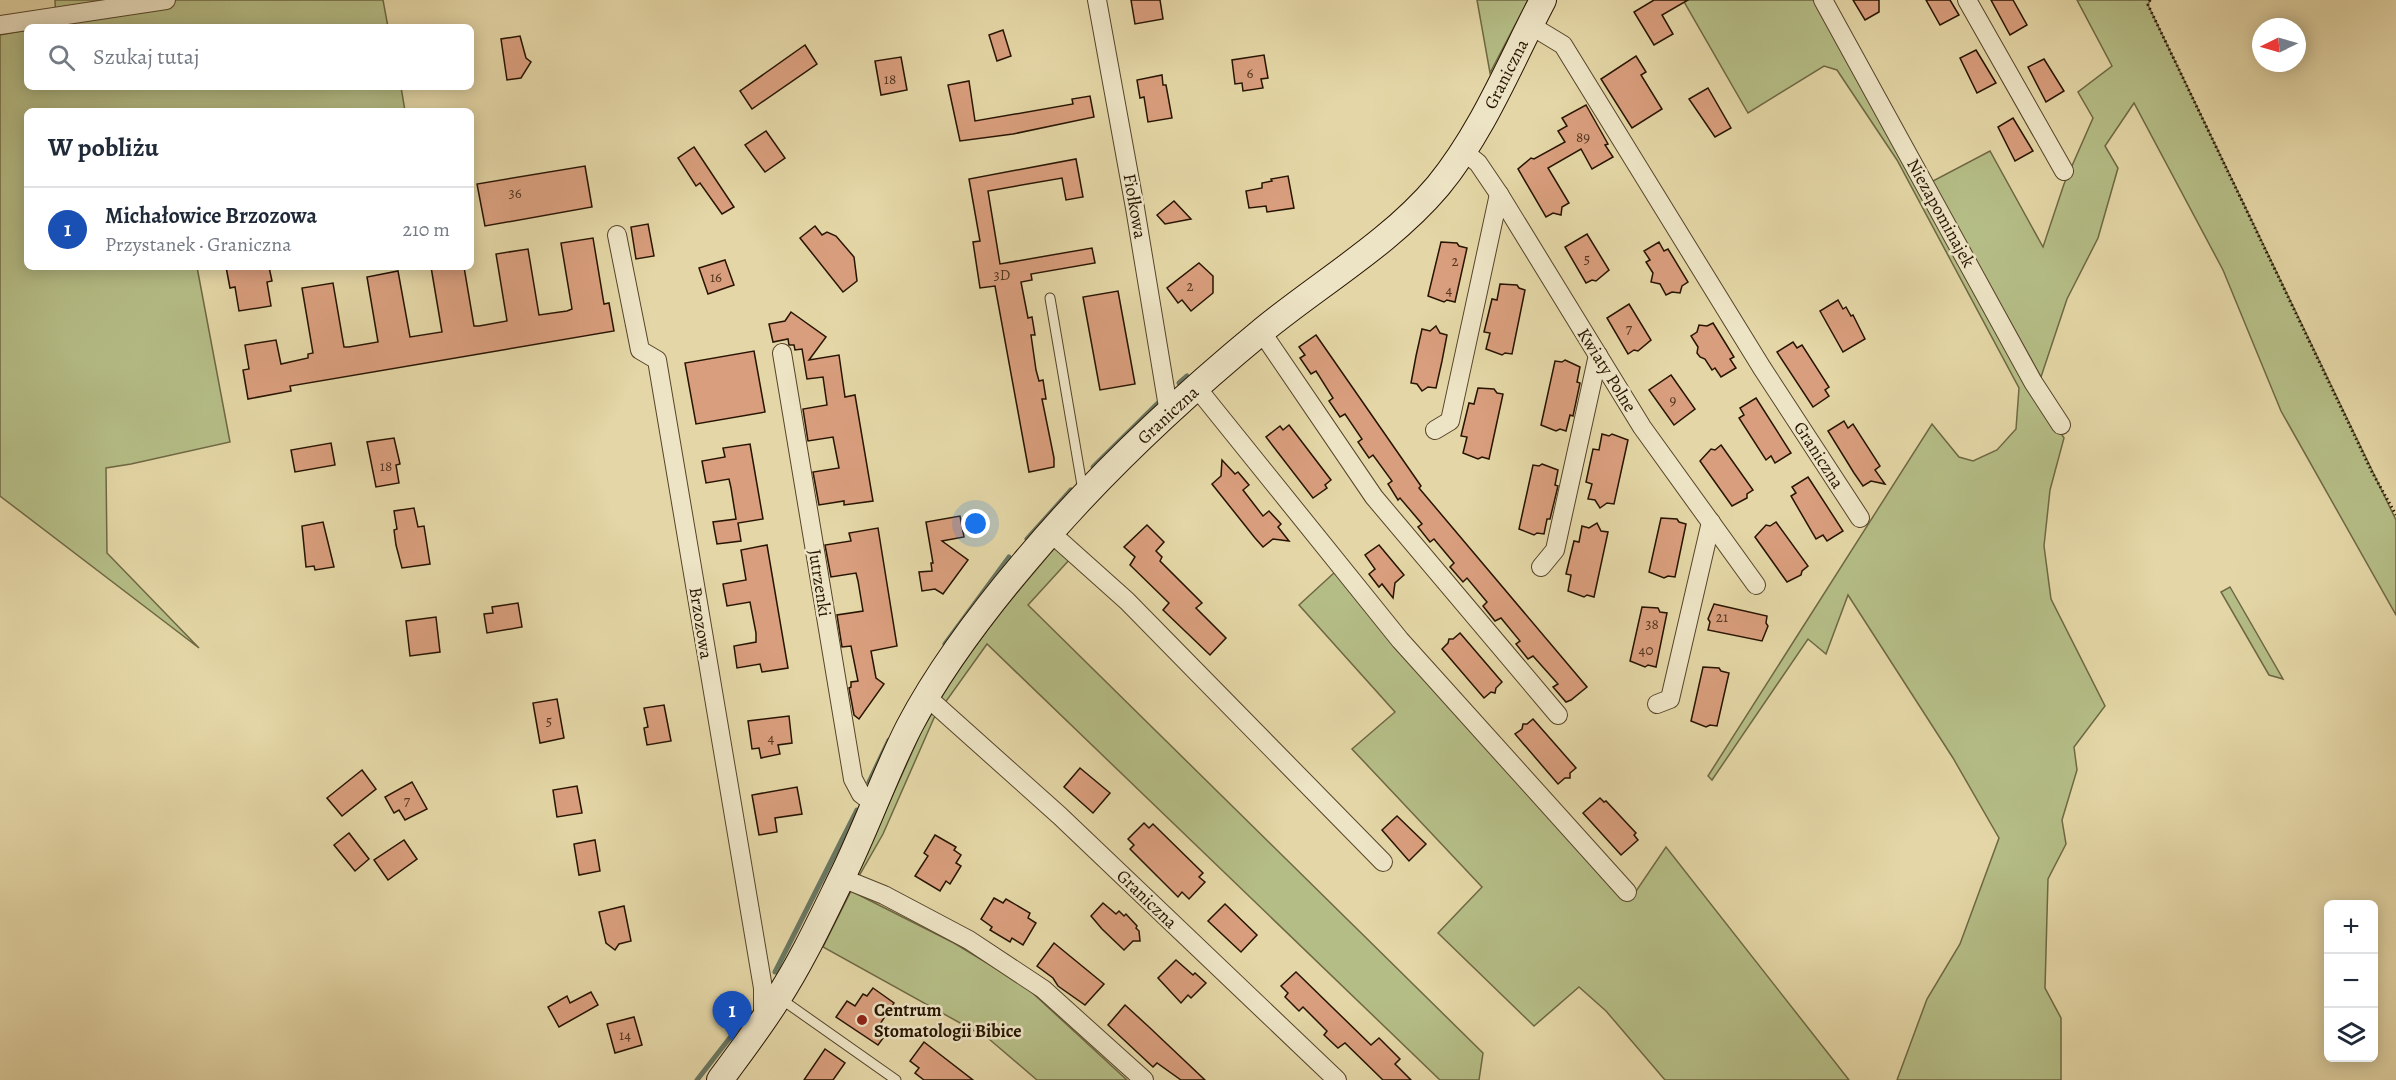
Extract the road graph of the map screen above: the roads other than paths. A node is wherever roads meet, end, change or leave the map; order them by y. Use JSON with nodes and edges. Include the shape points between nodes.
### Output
{"nodes":[{"id":1,"x":166,"y":0,"type":"edge"},
{"id":2,"x":1097,"y":0,"type":"edge"},
{"id":3,"x":1544,"y":0,"type":"edge"},
{"id":4,"x":1823,"y":0,"type":"edge"},
{"id":5,"x":1967,"y":0,"type":"edge"},
{"id":6,"x":0,"y":25,"type":"edge"},
{"id":7,"x":1530,"y":25,"type":"junction"},
{"id":8,"x":1463,"y":152,"type":"junction"},
{"id":9,"x":2064,"y":171,"type":"dead end"},
{"id":10,"x":1499,"y":194,"type":"junction"},
{"id":11,"x":617,"y":235,"type":"dead end"},
{"id":12,"x":1050,"y":298,"type":"dead end"},
{"id":13,"x":1261,"y":331,"type":"junction"},
{"id":14,"x":782,"y":353,"type":"dead end"},
{"id":15,"x":1598,"y":355,"type":"junction"},
{"id":16,"x":1197,"y":388,"type":"junction"},
{"id":17,"x":1169,"y":413,"type":"junction"},
{"id":18,"x":2061,"y":425,"type":"dead end"},
{"id":19,"x":1436,"y":430,"type":"dead end"},
{"id":20,"x":1084,"y":497,"type":"junction"},
{"id":21,"x":1860,"y":518,"type":"dead end"},
{"id":22,"x":1710,"y":522,"type":"junction"},
{"id":23,"x":1051,"y":533,"type":"junction"},
{"id":24,"x":1541,"y":567,"type":"dead end"},
{"id":25,"x":1756,"y":585,"type":"dead end"},
{"id":26,"x":927,"y":697,"type":"junction"},
{"id":27,"x":1657,"y":704,"type":"dead end"},
{"id":28,"x":1558,"y":715,"type":"dead end"},
{"id":29,"x":875,"y":805,"type":"junction"},
{"id":30,"x":1383,"y":862,"type":"dead end"},
{"id":31,"x":842,"y":878,"type":"junction"},
{"id":32,"x":1627,"y":892,"type":"dead end"},
{"id":33,"x":778,"y":998,"type":"junction"},
{"id":34,"x":763,"y":1022,"type":"junction"},
{"id":35,"x":720,"y":1080,"type":"edge"},
{"id":36,"x":896,"y":1080,"type":"edge"},
{"id":37,"x":1144,"y":1080,"type":"edge"},
{"id":38,"x":1337,"y":1080,"type":"edge"}],
"edges":[{"from":1,"to":6,"type":"street"},
{"from":2,"to":17,"type":"street","name":"Fiołkowa"},
{"from":3,"to":7,"type":"street"},
{"from":4,"to":18,"type":"street","name":"Niezapominajek","via":[[2033,382]]},
{"from":5,"to":9,"type":"street"},
{"from":7,"to":8,"type":"street","name":"Graniczna"},
{"from":7,"to":21,"type":"street","name":"Graniczna","via":[[1563,45],[1762,368]]},
{"from":8,"to":10,"type":"street","name":"Kwiaty Polne","via":[[1478,163]]},
{"from":8,"to":13,"type":"street","name":"Graniczna","via":[[1436,188],[1395,229]]},
{"from":10,"to":15,"type":"street","name":"Kwiaty Polne"},
{"from":10,"to":19,"type":"street","via":[[1450,421]]},
{"from":11,"to":34,"type":"street","name":"Brzozowa","via":[[640,350],[657,360],[763,988]]},
{"from":12,"to":20,"type":"lane"},
{"from":13,"to":16,"type":"street","name":"Graniczna"},
{"from":13,"to":28,"type":"street","via":[[1374,497]]},
{"from":14,"to":29,"type":"street","name":"Jutrzenki","via":[[853,779],[861,794]]},
{"from":15,"to":22,"type":"street","name":"Kwiaty Polne","via":[[1642,427]]},
{"from":15,"to":24,"type":"street","via":[[1555,550]]},
{"from":16,"to":17,"type":"street","name":"Graniczna"},
{"from":16,"to":32,"type":"street","via":[[1400,640]]},
{"from":17,"to":20,"type":"street","name":"Graniczna"},
{"from":20,"to":23,"type":"street","name":"Graniczna"},
{"from":22,"to":25,"type":"street","name":"Kwiaty Polne"},
{"from":22,"to":27,"type":"street","via":[[1670,699]]},
{"from":23,"to":26,"type":"street","name":"Graniczna","via":[[956,648]]},
{"from":23,"to":30,"type":"street","via":[[1127,601]]},
{"from":26,"to":29,"type":"street","name":"Graniczna","via":[[908,729]]},
{"from":26,"to":38,"type":"street","name":"Graniczna","via":[[1060,816]]},
{"from":29,"to":31,"type":"street","name":"Graniczna"},
{"from":31,"to":33,"type":"street","name":"Graniczna"},
{"from":31,"to":37,"type":"street","via":[[884,895],[969,940],[1044,990]]},
{"from":33,"to":34,"type":"street","name":"Graniczna"},
{"from":33,"to":36,"type":"lane"},
{"from":34,"to":35,"type":"street","name":"Graniczna"}]}
